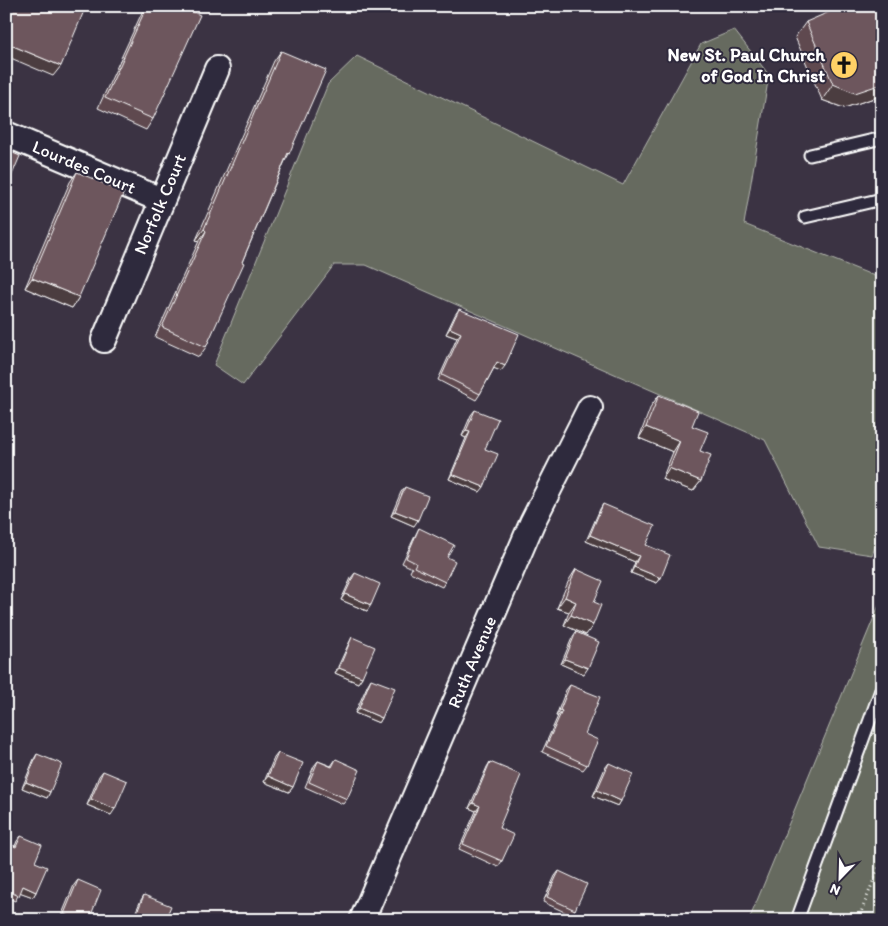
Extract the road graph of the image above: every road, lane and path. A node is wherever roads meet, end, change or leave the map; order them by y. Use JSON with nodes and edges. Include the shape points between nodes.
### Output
{"nodes":[{"id":1,"x":217,"y":69,"type":"dead end"},
{"id":2,"x":6,"y":134,"type":"edge"},
{"id":3,"x":882,"y":138,"type":"edge"},
{"id":4,"x":810,"y":155,"type":"dead end"},
{"id":5,"x":882,"y":199,"type":"edge"},
{"id":6,"x":161,"y":200,"type":"junction"},
{"id":7,"x":805,"y":217,"type":"dead end"},
{"id":8,"x":104,"y":340,"type":"dead end"},
{"id":9,"x":590,"y":408,"type":"dead end"},
{"id":10,"x":882,"y":687,"type":"edge"},
{"id":11,"x":882,"y":858,"type":"edge"},
{"id":12,"x":362,"y":920,"type":"edge"},
{"id":13,"x":797,"y":920,"type":"edge"},
{"id":14,"x":858,"y":920,"type":"edge"}],
"edges":[{"from":1,"to":6,"type":"street","name":"Norfolk Court"},
{"from":2,"to":6,"type":"street","name":"Lourdes Court"},
{"from":3,"to":4,"type":"lane"},
{"from":5,"to":7,"type":"lane"},
{"from":6,"to":8,"type":"street","name":"Norfolk Court"},
{"from":9,"to":12,"type":"street","name":"Ruth Avenue","via":[[532,523]]},
{"from":10,"to":13,"type":"lane"},
{"from":11,"to":14,"type":"path"}]}
